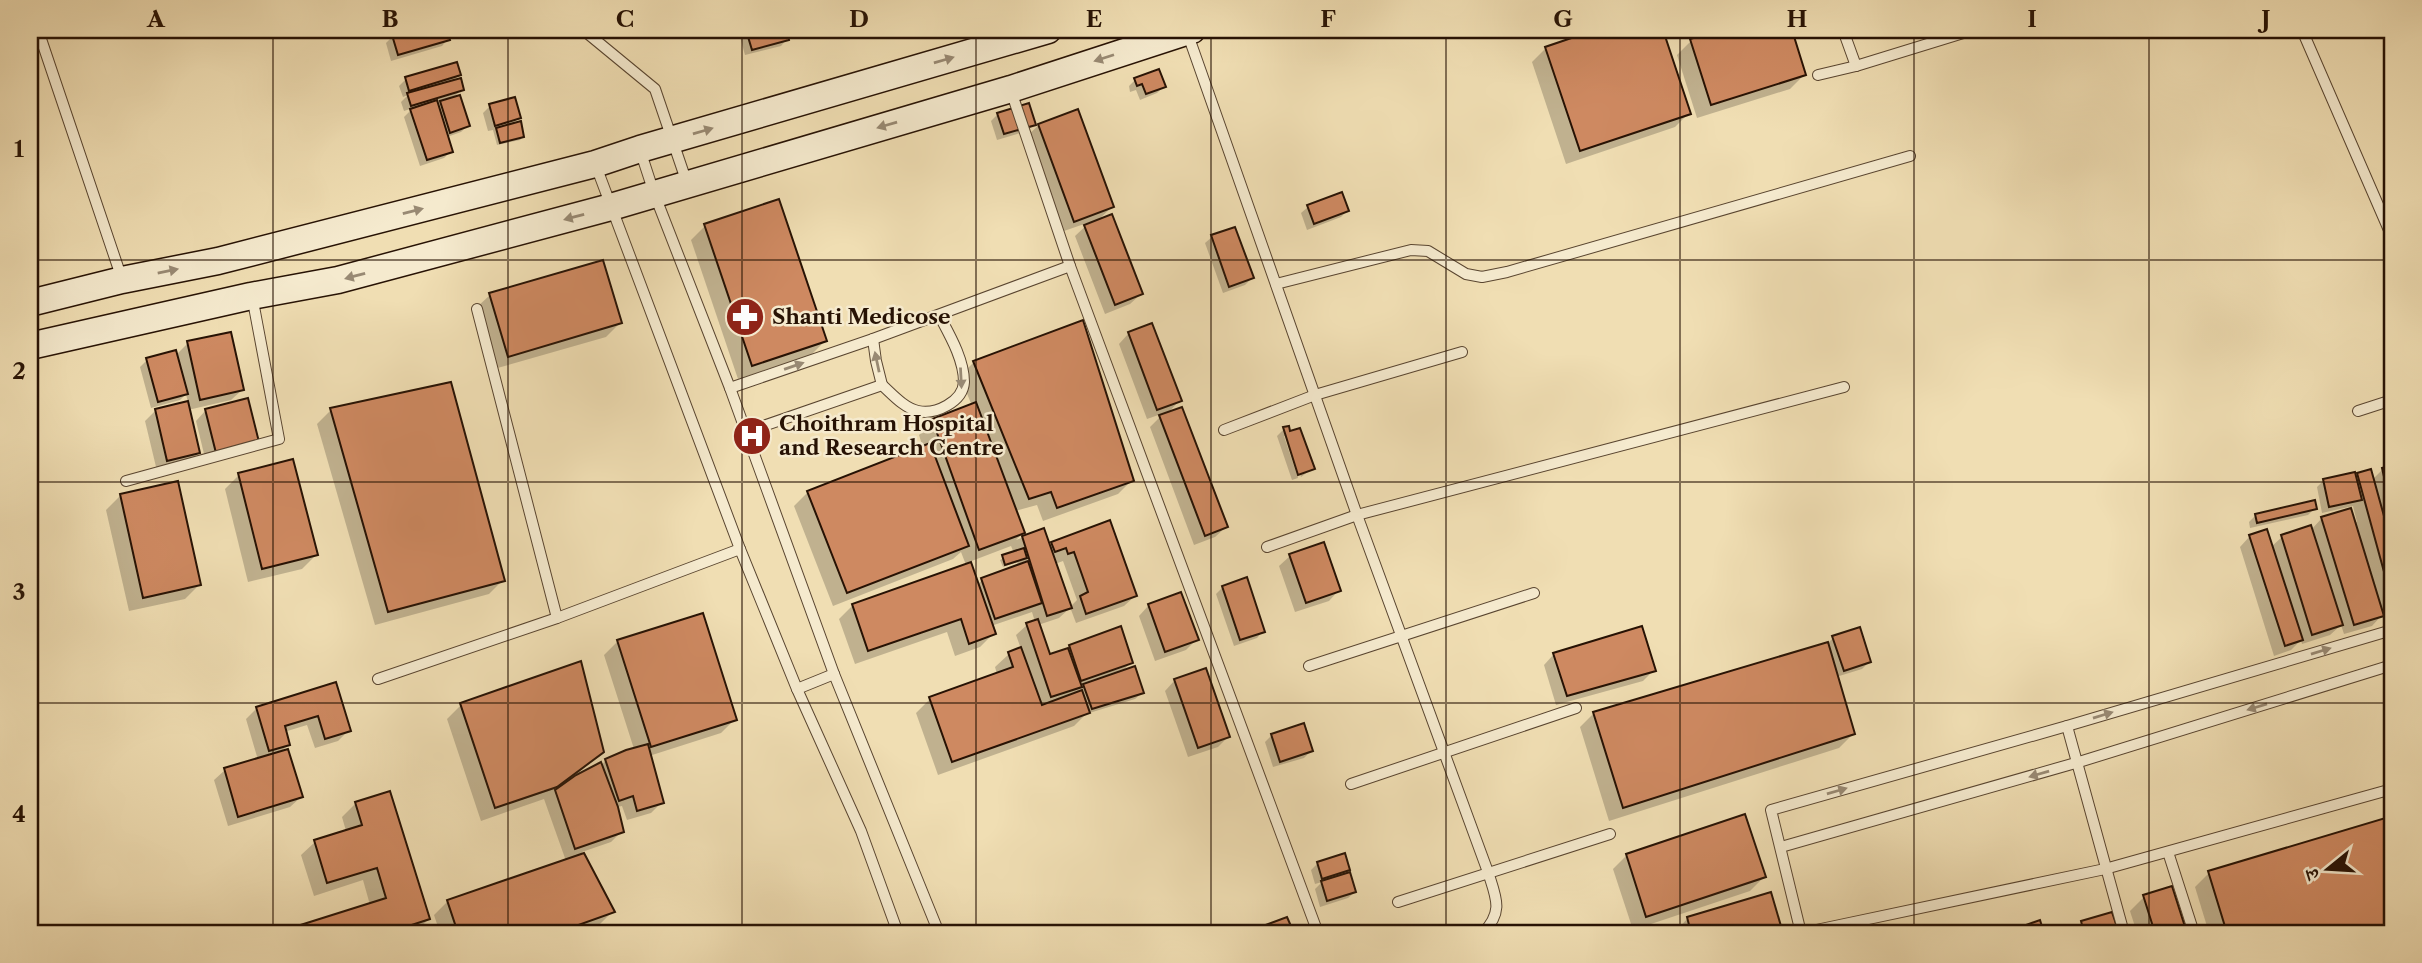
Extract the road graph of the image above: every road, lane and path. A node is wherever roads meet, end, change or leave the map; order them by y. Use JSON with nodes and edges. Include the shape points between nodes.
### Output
{"nodes":[{"id":1,"x":38,"y":30,"type":"edge"},
{"id":2,"x":586,"y":30,"type":"edge"},
{"id":3,"x":1048,"y":30,"type":"edge"},
{"id":4,"x":1843,"y":30,"type":"edge"},
{"id":5,"x":1973,"y":30,"type":"edge"},
{"id":6,"x":2302,"y":30,"type":"edge"},
{"id":7,"x":1190,"y":31,"type":"edge"},
{"id":8,"x":1856,"y":66,"type":"junction"},
{"id":9,"x":1818,"y":75,"type":"dead end"},
{"id":10,"x":1011,"y":89,"type":"junction"},
{"id":11,"x":672,"y":140,"type":"junction"},
{"id":12,"x":640,"y":149,"type":"junction"},
{"id":13,"x":1910,"y":156,"type":"dead end"},
{"id":14,"x":595,"y":164,"type":"junction"},
{"id":15,"x":687,"y":183,"type":"junction"},
{"id":16,"x":654,"y":193,"type":"junction"},
{"id":17,"x":611,"y":207,"type":"junction"},
{"id":18,"x":2392,"y":237,"type":"edge"},
{"id":19,"x":1070,"y":266,"type":"junction"},
{"id":20,"x":122,"y":280,"type":"junction"},
{"id":21,"x":1276,"y":284,"type":"junction"},
{"id":22,"x":251,"y":296,"type":"junction"},
{"id":23,"x":30,"y":303,"type":"edge"},
{"id":24,"x":478,"y":309,"type":"dead end"},
{"id":25,"x":939,"y":315,"type":"junction"},
{"id":26,"x":873,"y":339,"type":"junction"},
{"id":27,"x":30,"y":346,"type":"edge"},
{"id":28,"x":1462,"y":352,"type":"dead end"},
{"id":29,"x":882,"y":385,"type":"junction"},
{"id":30,"x":1844,"y":387,"type":"dead end"},
{"id":31,"x":730,"y":388,"type":"junction"},
{"id":32,"x":1315,"y":395,"type":"junction"},
{"id":33,"x":2392,"y":401,"type":"edge"},
{"id":34,"x":2358,"y":411,"type":"dead end"},
{"id":35,"x":1224,"y":430,"type":"dead end"},
{"id":36,"x":746,"y":432,"type":"junction"},
{"id":37,"x":126,"y":481,"type":"dead end"},
{"id":38,"x":1357,"y":515,"type":"junction"},
{"id":39,"x":1267,"y":547,"type":"dead end"},
{"id":40,"x":740,"y":550,"type":"junction"},
{"id":41,"x":1534,"y":593,"type":"dead end"},
{"id":42,"x":557,"y":618,"type":"junction"},
{"id":43,"x":2392,"y":630,"type":"edge"},
{"id":44,"x":1401,"y":636,"type":"junction"},
{"id":45,"x":2392,"y":665,"type":"edge"},
{"id":46,"x":1309,"y":666,"type":"dead end"},
{"id":47,"x":834,"y":674,"type":"junction"},
{"id":48,"x":378,"y":679,"type":"dead end"},
{"id":49,"x":797,"y":689,"type":"junction"},
{"id":50,"x":1576,"y":708,"type":"dead end"},
{"id":51,"x":2067,"y":726,"type":"junction"},
{"id":52,"x":1444,"y":753,"type":"junction"},
{"id":53,"x":2078,"y":762,"type":"junction"},
{"id":54,"x":1351,"y":783,"type":"dead end"},
{"id":55,"x":2392,"y":789,"type":"edge"},
{"id":56,"x":1610,"y":834,"type":"dead end"},
{"id":57,"x":1781,"y":847,"type":"junction"},
{"id":58,"x":2168,"y":852,"type":"junction"},
{"id":59,"x":2105,"y":869,"type":"junction"},
{"id":60,"x":1488,"y":872,"type":"junction"},
{"id":61,"x":1398,"y":902,"type":"dead end"},
{"id":62,"x":898,"y":933,"type":"edge"},
{"id":63,"x":939,"y":933,"type":"edge"},
{"id":64,"x":1318,"y":933,"type":"edge"},
{"id":65,"x":1483,"y":933,"type":"edge"},
{"id":66,"x":1801,"y":933,"type":"edge"},
{"id":67,"x":2124,"y":933,"type":"edge"},
{"id":68,"x":2194,"y":933,"type":"edge"}],
"edges":[{"from":1,"to":20,"type":"lane"},
{"from":2,"to":11,"type":"lane","via":[[655,89]]},
{"from":11,"to":3,"type":"main road","one_way":true},
{"from":4,"to":8,"type":"lane"},
{"from":5,"to":8,"type":"lane"},
{"from":6,"to":18,"type":"lane"},
{"from":7,"to":10,"type":"main road","one_way":true},
{"from":7,"to":21,"type":"lane"},
{"from":8,"to":9,"type":"lane"},
{"from":10,"to":15,"type":"main road","one_way":true},
{"from":10,"to":19,"type":"lane"},
{"from":11,"to":12,"type":"main road"},
{"from":11,"to":15,"type":"lane"},
{"from":12,"to":14,"type":"main road"},
{"from":12,"to":16,"type":"lane"},
{"from":13,"to":21,"type":"lane","via":[[1507,272],[1482,277],[1466,274],[1428,251],[1411,250]]},
{"from":14,"to":17,"type":"lane"},
{"from":20,"to":14,"type":"main road","one_way":true,"via":[[218,261]]},
{"from":15,"to":16,"type":"main road"},
{"from":16,"to":17,"type":"main road"},
{"from":16,"to":31,"type":"lane"},
{"from":17,"to":22,"type":"main road","one_way":true,"via":[[338,280]]},
{"from":17,"to":40,"type":"lane"},
{"from":19,"to":25,"type":"lane"},
{"from":19,"to":64,"type":"lane"},
{"from":20,"to":23,"type":"main road"},
{"from":21,"to":32,"type":"lane"},
{"from":22,"to":27,"type":"main road"},
{"from":22,"to":37,"type":"lane","via":[[279,439]]},
{"from":24,"to":42,"type":"lane"},
{"from":25,"to":26,"type":"lane"},
{"from":25,"to":29,"type":"lane","one_way":true,"via":[[962,369],[964,383],[954,402],[918,411]]},
{"from":29,"to":26,"type":"lane","one_way":true},
{"from":31,"to":26,"type":"lane","one_way":true},
{"from":28,"to":32,"type":"lane"},
{"from":29,"to":36,"type":"lane"},
{"from":30,"to":38,"type":"lane"},
{"from":31,"to":36,"type":"lane"},
{"from":32,"to":35,"type":"lane"},
{"from":32,"to":38,"type":"lane"},
{"from":33,"to":34,"type":"lane"},
{"from":36,"to":47,"type":"lane"},
{"from":38,"to":39,"type":"lane"},
{"from":38,"to":44,"type":"lane"},
{"from":40,"to":42,"type":"lane"},
{"from":40,"to":49,"type":"lane"},
{"from":41,"to":44,"type":"lane"},
{"from":42,"to":48,"type":"lane"},
{"from":51,"to":43,"type":"lane","one_way":true},
{"from":44,"to":46,"type":"lane"},
{"from":44,"to":52,"type":"lane"},
{"from":45,"to":53,"type":"lane","one_way":true},
{"from":47,"to":49,"type":"lane"},
{"from":47,"to":63,"type":"lane"},
{"from":49,"to":62,"type":"lane","via":[[861,831]]},
{"from":50,"to":52,"type":"lane"},
{"from":51,"to":53,"type":"lane"},
{"from":57,"to":51,"type":"lane","one_way":true,"via":[[1771,810]]},
{"from":52,"to":54,"type":"lane"},
{"from":52,"to":60,"type":"lane"},
{"from":53,"to":57,"type":"lane","one_way":true},
{"from":53,"to":59,"type":"lane"},
{"from":55,"to":58,"type":"lane"},
{"from":56,"to":60,"type":"lane"},
{"from":57,"to":66,"type":"lane"},
{"from":58,"to":59,"type":"lane"},
{"from":58,"to":68,"type":"lane"},
{"from":59,"to":66,"type":"lane"},
{"from":59,"to":67,"type":"lane"},
{"from":60,"to":61,"type":"lane"},
{"from":60,"to":65,"type":"lane","via":[[1498,905],[1493,923]]}]}
